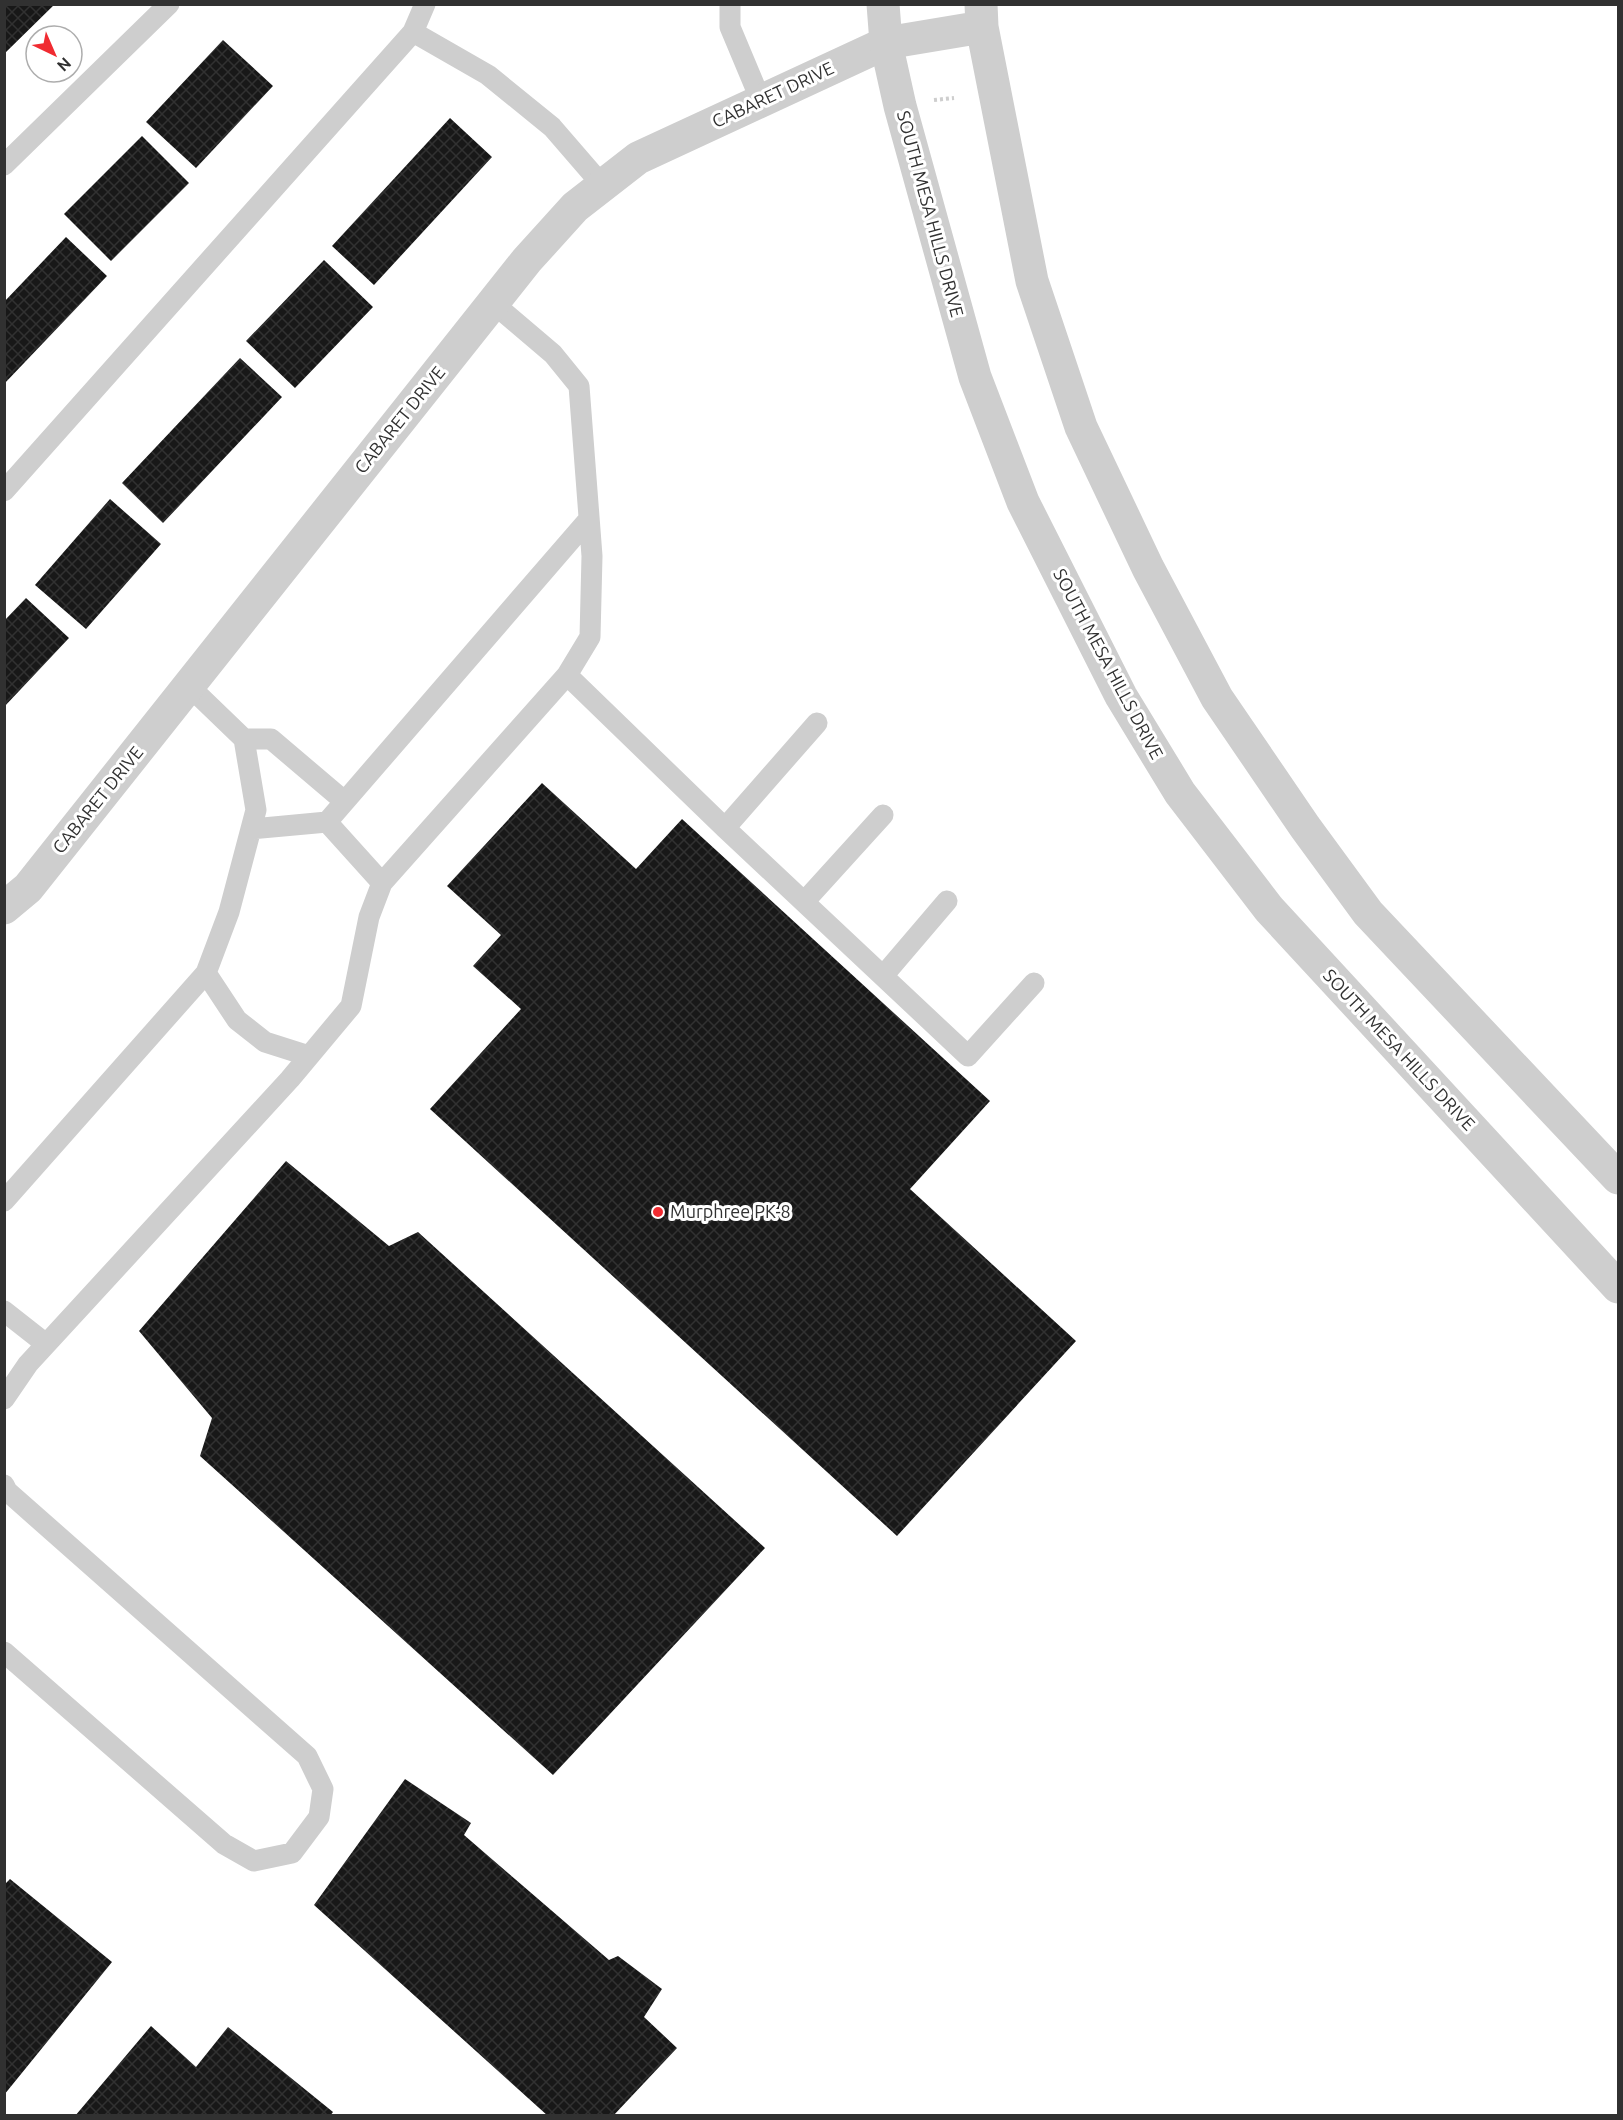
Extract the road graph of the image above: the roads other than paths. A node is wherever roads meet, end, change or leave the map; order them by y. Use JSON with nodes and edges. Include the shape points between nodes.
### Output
{"nodes":[{"id":1,"x":169,"y":4,"type":"edge"},
{"id":2,"x":425,"y":4,"type":"edge"},
{"id":3,"x":730,"y":4,"type":"edge"},
{"id":4,"x":884,"y":4,"type":"edge"},
{"id":5,"x":981,"y":16,"type":"edge"},
{"id":6,"x":413,"y":32,"type":"junction"},
{"id":7,"x":886,"y":43,"type":"junction"},
{"id":8,"x":761,"y":101,"type":"junction"},
{"id":9,"x":4,"y":165,"type":"edge"},
{"id":10,"x":603,"y":186,"type":"junction"},
{"id":11,"x":494,"y":303,"type":"junction"},
{"id":12,"x":4,"y":491,"type":"edge"},
{"id":13,"x":589,"y":519,"type":"junction"},
{"id":14,"x":567,"y":675,"type":"junction"},
{"id":15,"x":189,"y":686,"type":"junction"},
{"id":16,"x":817,"y":723,"type":"dead end"},
{"id":17,"x":244,"y":739,"type":"junction"},
{"id":18,"x":344,"y":801,"type":"junction"},
{"id":19,"x":883,"y":814,"type":"dead end"},
{"id":20,"x":327,"y":822,"type":"junction"},
{"id":21,"x":725,"y":828,"type":"junction"},
{"id":22,"x":251,"y":829,"type":"junction"},
{"id":23,"x":382,"y":883,"type":"junction"},
{"id":24,"x":804,"y":902,"type":"junction"},
{"id":25,"x":947,"y":902,"type":"dead end"},
{"id":26,"x":4,"y":908,"type":"edge"},
{"id":27,"x":206,"y":973,"type":"junction"},
{"id":28,"x":883,"y":976,"type":"junction"},
{"id":29,"x":1034,"y":983,"type":"dead end"},
{"id":30,"x":309,"y":1056,"type":"junction"},
{"id":31,"x":1618,"y":1178,"type":"edge"},
{"id":32,"x":4,"y":1201,"type":"edge"},
{"id":33,"x":1618,"y":1287,"type":"edge"},
{"id":34,"x":4,"y":1311,"type":"edge"},
{"id":35,"x":46,"y":1344,"type":"junction"},
{"id":36,"x":4,"y":1399,"type":"edge"},
{"id":37,"x":4,"y":1485,"type":"edge"},
{"id":38,"x":4,"y":1652,"type":"edge"}],
"edges":[{"from":1,"to":9,"type":"lane"},
{"from":2,"to":6,"type":"lane"},
{"from":3,"to":8,"type":"lane","via":[[730,27]]},
{"from":4,"to":7,"type":"street","name":"SOUTH MESA HILLS DRIVE"},
{"from":5,"to":7,"type":"street","name":"CABARET DRIVE"},
{"from":5,"to":31,"type":"street","via":[[1032,281],[1080,427],[1217,698],[1368,914]]},
{"from":6,"to":10,"type":"lane","via":[[488,75],[552,127]]},
{"from":6,"to":12,"type":"lane"},
{"from":7,"to":8,"type":"street","name":"CABARET DRIVE"},
{"from":7,"to":33,"type":"street","name":"SOUTH MESA HILLS DRIVE","via":[[975,376],[1023,502],[1121,696],[1180,793],[1269,909]]},
{"from":8,"to":10,"type":"street","name":"CABARET DRIVE","via":[[638,158]]},
{"from":10,"to":11,"type":"street","name":"CABARET DRIVE","via":[[574,207]]},
{"from":11,"to":13,"type":"lane","via":[[553,354],[579,386]]},
{"from":11,"to":15,"type":"street","name":"CABARET DRIVE"},
{"from":13,"to":14,"type":"lane","via":[[590,637]]},
{"from":13,"to":18,"type":"lane"},
{"from":14,"to":21,"type":"lane"},
{"from":14,"to":23,"type":"lane"},
{"from":15,"to":17,"type":"lane"},
{"from":15,"to":26,"type":"street","name":"CABARET DRIVE","via":[[28,888]]},
{"from":16,"to":21,"type":"lane"},
{"from":17,"to":18,"type":"lane","via":[[271,739]]},
{"from":17,"to":22,"type":"lane","via":[[256,810]]},
{"from":18,"to":20,"type":"lane"},
{"from":19,"to":24,"type":"lane"},
{"from":20,"to":22,"type":"lane"},
{"from":20,"to":23,"type":"lane"},
{"from":21,"to":24,"type":"lane"},
{"from":22,"to":27,"type":"lane","via":[[229,912]]},
{"from":23,"to":30,"type":"lane","via":[[369,917],[351,1006]]},
{"from":24,"to":28,"type":"lane"},
{"from":25,"to":28,"type":"lane"},
{"from":27,"to":30,"type":"lane","via":[[237,1020],[265,1042]]},
{"from":27,"to":32,"type":"lane"},
{"from":28,"to":29,"type":"lane","via":[[968,1056]]},
{"from":30,"to":35,"type":"lane"},
{"from":34,"to":35,"type":"lane"},
{"from":35,"to":36,"type":"lane"},
{"from":37,"to":38,"type":"lane","via":[[307,1756],[322,1789],[319,1817],[292,1853],[254,1861],[224,1844]]}]}
